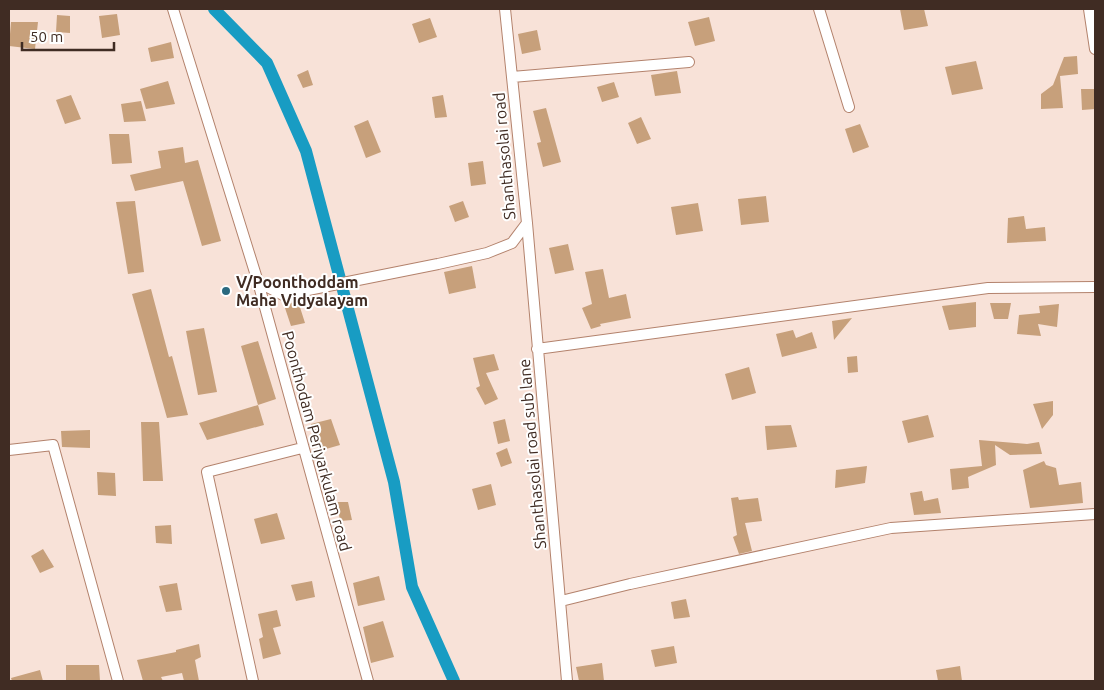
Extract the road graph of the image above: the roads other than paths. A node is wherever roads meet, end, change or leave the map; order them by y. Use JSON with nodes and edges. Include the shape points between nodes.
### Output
{"nodes":[{"id":1,"x":173,"y":9,"type":"edge"},
{"id":2,"x":504,"y":9,"type":"edge"},
{"id":3,"x":819,"y":9,"type":"edge"},
{"id":4,"x":1089,"y":9,"type":"edge"},
{"id":5,"x":1095,"y":48,"type":"edge"},
{"id":6,"x":689,"y":62,"type":"dead end"},
{"id":7,"x":512,"y":77,"type":"junction"},
{"id":8,"x":850,"y":107,"type":"dead end"},
{"id":9,"x":527,"y":223,"type":"junction"},
{"id":10,"x":258,"y":282,"type":"junction"},
{"id":11,"x":1095,"y":287,"type":"edge"},
{"id":12,"x":537,"y":349,"type":"junction"},
{"id":13,"x":302,"y":448,"type":"junction"},
{"id":14,"x":9,"y":450,"type":"edge"},
{"id":15,"x":1095,"y":514,"type":"edge"},
{"id":16,"x":561,"y":601,"type":"junction"},
{"id":17,"x":118,"y":681,"type":"edge"},
{"id":18,"x":253,"y":681,"type":"edge"},
{"id":19,"x":368,"y":681,"type":"edge"},
{"id":20,"x":567,"y":681,"type":"edge"}],
"edges":[{"from":1,"to":10,"type":"street","name":"Poonthodam Periyarkulam road"},
{"from":2,"to":7,"type":"street","name":"Shanthasolai road"},
{"from":3,"to":8,"type":"street"},
{"from":4,"to":5,"type":"street"},
{"from":6,"to":7,"type":"street"},
{"from":7,"to":9,"type":"street","name":"Shanthasolai road"},
{"from":9,"to":10,"type":"street","name":"Shanthasolai road","via":[[512,243],[487,253],[283,295]]},
{"from":9,"to":12,"type":"street","name":"Shanthasolai road sub lane"},
{"from":10,"to":13,"type":"street","name":"Poonthodam Periyarkulam road"},
{"from":11,"to":12,"type":"street","via":[[988,288]]},
{"from":12,"to":16,"type":"street","name":"Shanthasolai road sub lane"},
{"from":13,"to":18,"type":"street","via":[[207,472]]},
{"from":13,"to":19,"type":"street","name":"Poonthodam Periyarkulam road"},
{"from":14,"to":17,"type":"street","via":[[53,445]]},
{"from":15,"to":16,"type":"street","via":[[891,528]]},
{"from":16,"to":20,"type":"street","name":"Shanthasolai road sub lane"}]}
